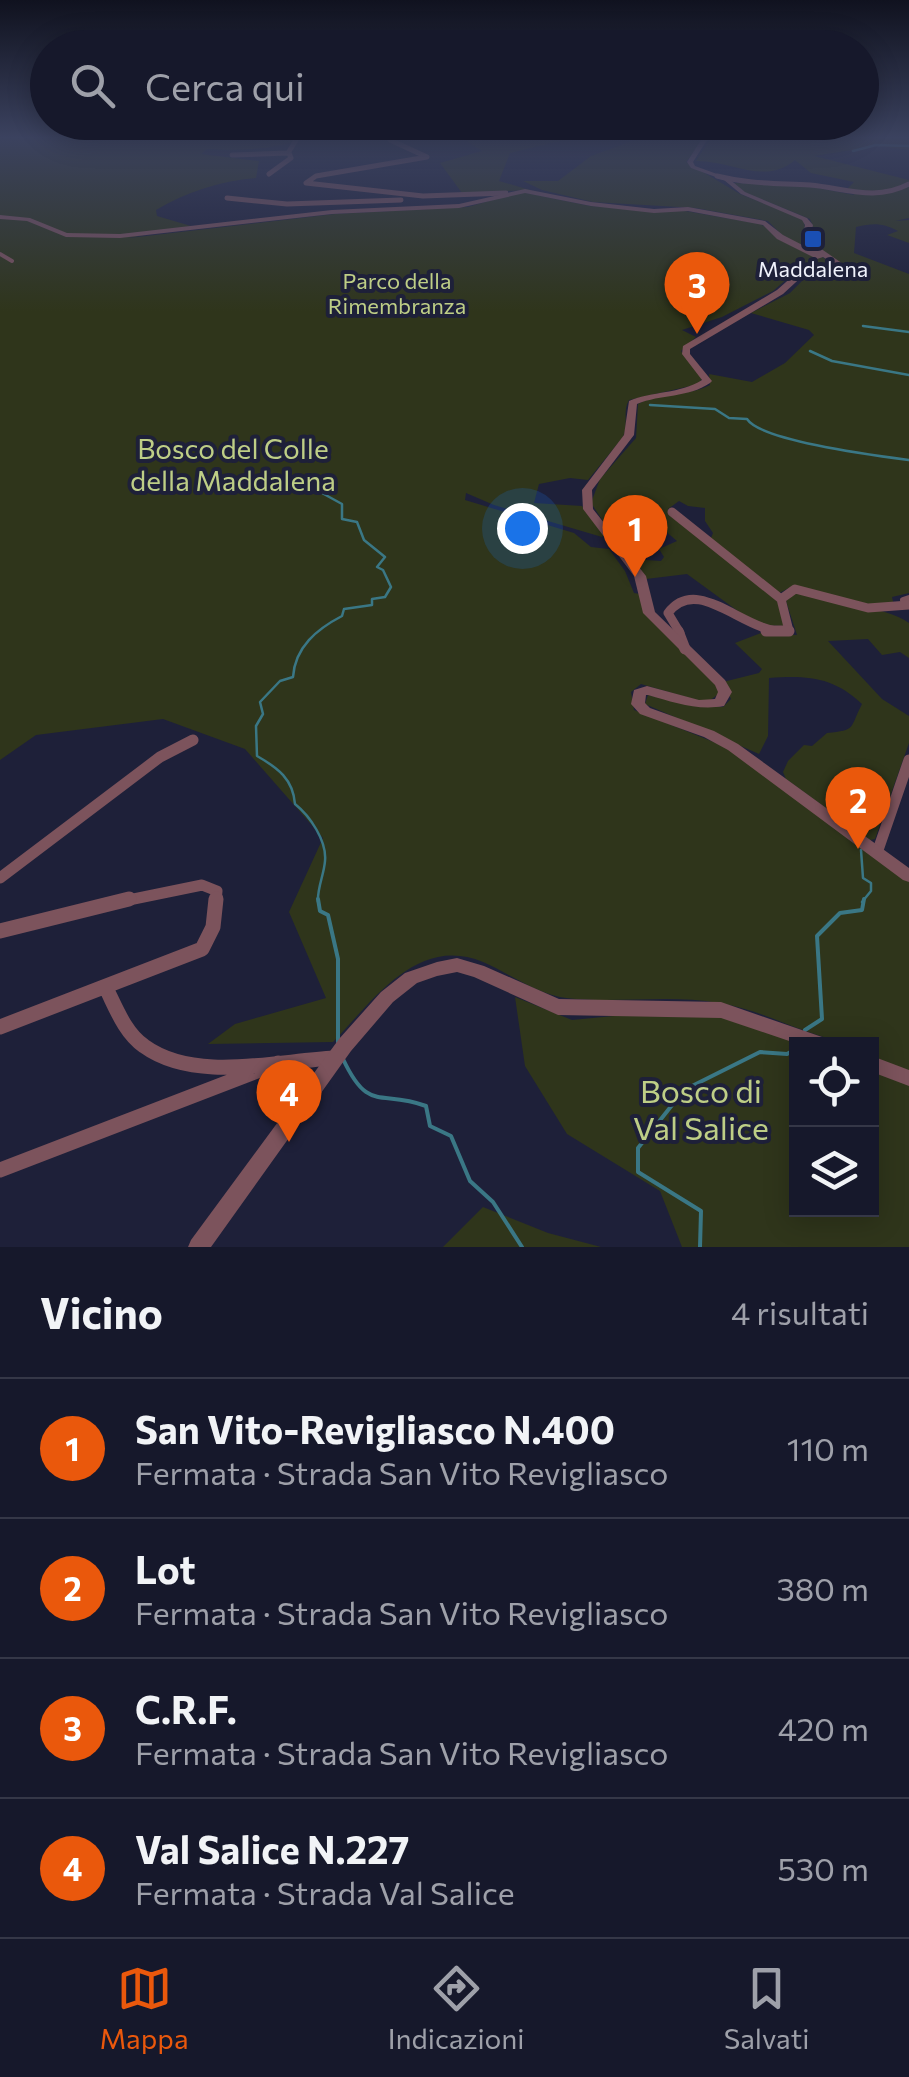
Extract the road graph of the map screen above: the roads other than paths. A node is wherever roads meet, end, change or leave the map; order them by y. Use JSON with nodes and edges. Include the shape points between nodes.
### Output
{"nodes":[{"id":1,"x":432,"y":195,"type":"edge"},
{"id":2,"x":476,"y":195,"type":"edge"},
{"id":3,"x":498,"y":195,"type":"edge"},
{"id":4,"x":557,"y":195,"type":"edge"},
{"id":5,"x":746,"y":195,"type":"edge"},
{"id":6,"x":451,"y":197,"type":"junction"},
{"id":7,"x":227,"y":198,"type":"dead end"},
{"id":8,"x":0,"y":217,"type":"edge"},
{"id":9,"x":3,"y":256,"type":"edge"},
{"id":10,"x":832,"y":260,"type":"junction"},
{"id":11,"x":0,"y":265,"type":"edge"},
{"id":12,"x":672,"y":512,"type":"dead end"},
{"id":13,"x":781,"y":600,"type":"junction"},
{"id":14,"x":907,"y":601,"type":"edge"},
{"id":15,"x":685,"y":649,"type":"junction"},
{"id":16,"x":193,"y":740,"type":"dead end"},
{"id":17,"x":909,"y":760,"type":"edge"},
{"id":18,"x":877,"y":853,"type":"junction"},
{"id":19,"x":909,"y":876,"type":"edge"},
{"id":20,"x":0,"y":878,"type":"edge"},
{"id":21,"x":0,"y":931,"type":"edge"},
{"id":22,"x":106,"y":988,"type":"junction"},
{"id":23,"x":0,"y":1027,"type":"edge"},
{"id":24,"x":799,"y":1037,"type":"edge"},
{"id":25,"x":340,"y":1052,"type":"junction"},
{"id":26,"x":278,"y":1063,"type":"junction"},
{"id":27,"x":879,"y":1067,"type":"edge"},
{"id":28,"x":909,"y":1078,"type":"edge"},
{"id":29,"x":0,"y":1170,"type":"edge"},
{"id":30,"x":198,"y":1247,"type":"edge"}],
"edges":[{"from":1,"to":6,"type":"street"},
{"from":2,"to":6,"type":"street"},
{"from":3,"to":8,"type":"street","via":[[452,207],[332,212],[120,236],[66,235],[28,219]]},
{"from":4,"to":10,"type":"street","via":[[761,222]]},
{"from":5,"to":10,"type":"street","via":[[805,219],[808,237]]},
{"from":6,"to":7,"type":"street","via":[[287,204]]},
{"from":9,"to":11,"type":"street","via":[[12,261]]},
{"from":10,"to":15,"type":"street","via":[[842,266],[806,268],[780,292],[686,348],[707,382],[632,402],[629,434],[586,490],[588,509],[640,576],[649,613]]},
{"from":12,"to":13,"type":"street"},
{"from":13,"to":14,"type":"street","via":[[801,589],[868,608]]},
{"from":13,"to":15,"type":"street","via":[[790,626],[779,634],[764,632],[709,598],[676,604],[668,613]]},
{"from":15,"to":18,"type":"street","via":[[720,682],[722,700],[707,705],[646,690],[638,696],[640,708],[734,747]]},
{"from":16,"to":20,"type":"street","via":[[160,757]]},
{"from":17,"to":18,"type":"street"},
{"from":18,"to":19,"type":"street"},
{"from":21,"to":22,"type":"street","via":[[176,888],[202,885],[217,892],[202,949]]},
{"from":22,"to":23,"type":"street"},
{"from":22,"to":26,"type":"street","via":[[144,1046],[166,1057],[219,1066]]},
{"from":24,"to":25,"type":"street","via":[[743,1015],[701,1008],[558,1007],[458,965],[411,978]]},
{"from":25,"to":26,"type":"street"},
{"from":25,"to":30,"type":"street"},
{"from":26,"to":29,"type":"street"},
{"from":27,"to":28,"type":"street"}]}
